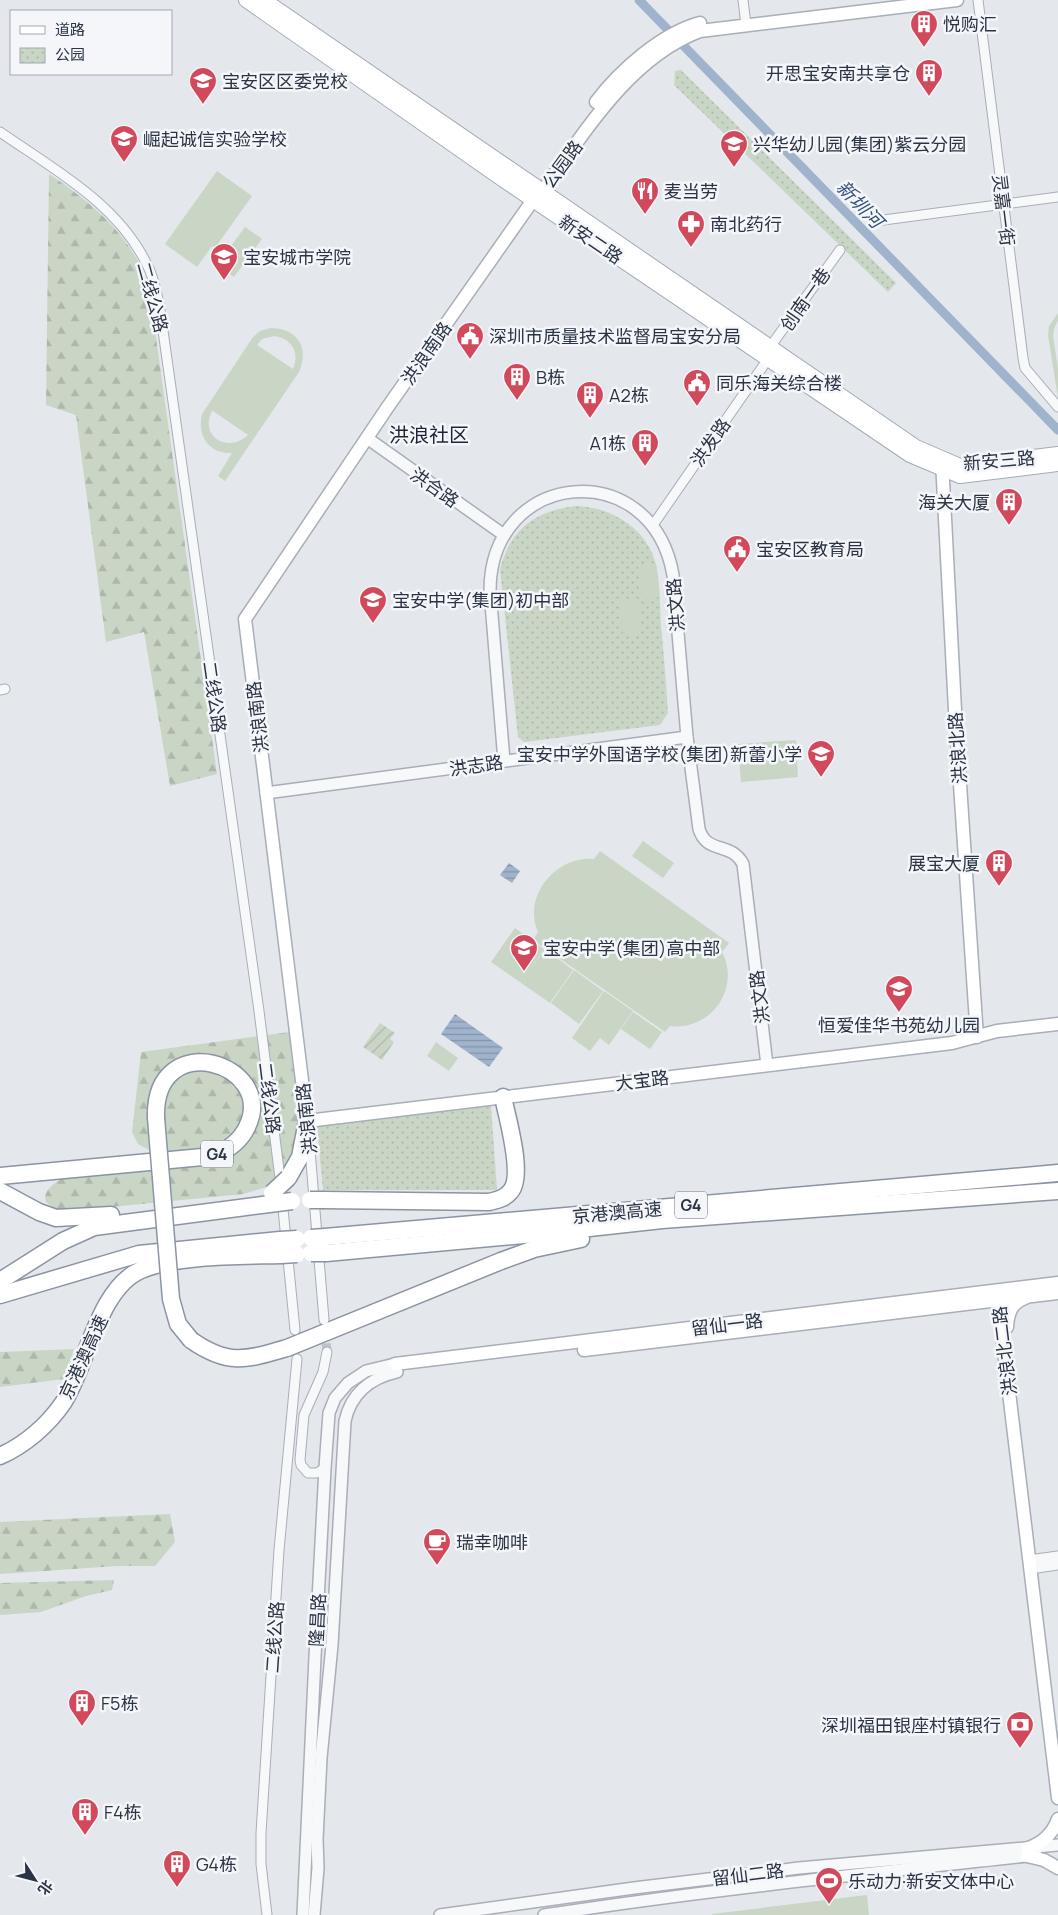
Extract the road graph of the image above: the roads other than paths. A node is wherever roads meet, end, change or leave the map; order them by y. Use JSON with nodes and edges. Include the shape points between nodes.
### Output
{"nodes":[{"id":1,"x":246,"y":0,"type":"edge"},
{"id":2,"x":264,"y":0,"type":"edge"},
{"id":3,"x":743,"y":0,"type":"edge"},
{"id":4,"x":886,"y":0,"type":"edge"},
{"id":5,"x":957,"y":0,"type":"edge"},
{"id":6,"x":978,"y":0,"type":"edge"},
{"id":7,"x":900,"y":3,"type":"edge"},
{"id":8,"x":745,"y":21,"type":"junction"},
{"id":9,"x":0,"y":132,"type":"edge"},
{"id":10,"x":537,"y":193,"type":"junction"},
{"id":11,"x":1058,"y":197,"type":"edge"},
{"id":12,"x":1004,"y":204,"type":"junction"},
{"id":13,"x":876,"y":222,"type":"dead end"},
{"id":14,"x":840,"y":250,"type":"dead end"},
{"id":15,"x":769,"y":353,"type":"junction"},
{"id":16,"x":1058,"y":407,"type":"edge"},
{"id":17,"x":366,"y":438,"type":"junction"},
{"id":18,"x":942,"y":463,"type":"junction"},
{"id":19,"x":1057,"y":463,"type":"edge"},
{"id":20,"x":652,"y":525,"type":"junction"},
{"id":21,"x":504,"y":535,"type":"junction"},
{"id":22,"x":687,"y":737,"type":"junction"},
{"id":23,"x":504,"y":761,"type":"junction"},
{"id":24,"x":266,"y":793,"type":"junction"},
{"id":25,"x":1058,"y":1024,"type":"edge"},
{"id":26,"x":1058,"y":1031,"type":"edge"},
{"id":27,"x":977,"y":1037,"type":"junction"},
{"id":28,"x":767,"y":1065,"type":"junction"},
{"id":29,"x":503,"y":1097,"type":"junction"},
{"id":30,"x":307,"y":1121,"type":"junction"},
{"id":31,"x":1058,"y":1173,"type":"edge"},
{"id":32,"x":0,"y":1176,"type":"edge"},
{"id":33,"x":1058,"y":1190,"type":"edge"},
{"id":34,"x":0,"y":1191,"type":"edge"},
{"id":35,"x":280,"y":1199,"type":"junction"},
{"id":36,"x":716,"y":1217,"type":"junction"},
{"id":37,"x":303,"y":1246,"type":"junction"},
{"id":38,"x":0,"y":1281,"type":"edge"},
{"id":39,"x":1058,"y":1283,"type":"edge"},
{"id":40,"x":1058,"y":1293,"type":"edge"},
{"id":41,"x":0,"y":1295,"type":"edge"},
{"id":42,"x":1031,"y":1296,"type":"junction"},
{"id":43,"x":1001,"y":1297,"type":"junction"},
{"id":44,"x":324,"y":1320,"type":"tunnel mouth"},
{"id":45,"x":1007,"y":1327,"type":"junction"},
{"id":46,"x":295,"y":1330,"type":"dead end"},
{"id":47,"x":327,"y":1352,"type":"tunnel mouth"},
{"id":48,"x":297,"y":1359,"type":"dead end"},
{"id":49,"x":396,"y":1368,"type":"junction"},
{"id":50,"x":0,"y":1456,"type":"edge"},
{"id":51,"x":325,"y":1468,"type":"junction"},
{"id":52,"x":1058,"y":1556,"type":"edge"},
{"id":53,"x":1034,"y":1564,"type":"junction"},
{"id":54,"x":1058,"y":1565,"type":"edge"},
{"id":55,"x":1058,"y":1733,"type":"edge"},
{"id":56,"x":1058,"y":1798,"type":"edge"},
{"id":57,"x":1058,"y":1819,"type":"edge"},
{"id":58,"x":1058,"y":1845,"type":"edge"},
{"id":59,"x":1027,"y":1852,"type":"junction"},
{"id":60,"x":1058,"y":1853,"type":"edge"},
{"id":61,"x":1058,"y":1868,"type":"edge"},
{"id":62,"x":315,"y":1913,"type":"edge"},
{"id":63,"x":267,"y":1915,"type":"edge"},
{"id":64,"x":303,"y":1915,"type":"edge"},
{"id":65,"x":440,"y":1915,"type":"edge"},
{"id":66,"x":544,"y":1915,"type":"edge"}],
"edges":[{"from":1,"to":10,"type":"main road","name":"新安二路"},
{"from":2,"to":10,"type":"main road","name":"新安二路"},
{"from":3,"to":8,"type":"street"},
{"from":4,"to":8,"type":"main road","name":"公园路"},
{"from":5,"to":7,"type":"main road","name":"公园路"},
{"from":6,"to":12,"type":"street","name":"灵嘉一街"},
{"from":7,"to":8,"type":"main road","name":"公园路"},
{"from":8,"to":10,"type":"main road","name":"公园路","via":[[685,32],[665,43],[608,101]]},
{"from":9,"to":46,"type":"street","name":"二线公路","via":[[79,187],[113,217],[143,256],[159,304],[261,1030]]},
{"from":10,"to":15,"type":"main road","name":"新安二路"},
{"from":10,"to":17,"type":"main road","name":"洪浪南路"},
{"from":11,"to":12,"type":"street"},
{"from":12,"to":13,"type":"street"},
{"from":12,"to":16,"type":"street","name":"灵嘉一街","via":[[1025,368]]},
{"from":14,"to":15,"type":"street","name":"创南一巷"},
{"from":15,"to":18,"type":"main road","name":"新安二路"},
{"from":15,"to":20,"type":"street","name":"洪发路"},
{"from":17,"to":21,"type":"street","name":"洪合路"},
{"from":17,"to":24,"type":"main road","name":"洪浪南路","via":[[245,619]]},
{"from":18,"to":19,"type":"main road","name":"新安三路","via":[[960,476]]},
{"from":18,"to":27,"type":"main road","name":"洪浪北路"},
{"from":20,"to":21,"type":"street","name":"洪文路","via":[[631,505],[616,497],[582,491],[557,495],[534,505],[520,515]]},
{"from":20,"to":22,"type":"street","name":"洪文路","via":[[664,542],[673,575]]},
{"from":21,"to":23,"type":"street","name":"洪文路","via":[[493,558],[490,584]]},
{"from":22,"to":23,"type":"street","name":"洪志路"},
{"from":22,"to":28,"type":"street","name":"洪文路","via":[[701,835],[709,845],[735,852],[743,864]]},
{"from":23,"to":24,"type":"street","name":"洪志路"},
{"from":24,"to":30,"type":"main road","name":"洪浪南路"},
{"from":25,"to":27,"type":"main road","name":"大宝路","via":[[997,1031]]},
{"from":26,"to":27,"type":"main road","name":"大宝路"},
{"from":27,"to":28,"type":"main road","name":"大宝路","via":[[952,1043]]},
{"from":28,"to":29,"type":"main road","name":"大宝路"},
{"from":29,"to":30,"type":"main road","name":"大宝路"},
{"from":29,"to":35,"type":"highway","via":[[516,1180],[512,1192],[501,1199],[489,1202]]},
{"from":30,"to":35,"type":"highway","bridge":true,"via":[[300,1158]]},
{"from":30,"to":44,"type":"street","name":"洪浪南路"},
{"from":31,"to":37,"type":"highway","name":"京港澳高速","number":"G4"},
{"from":32,"to":36,"type":"highway","name":"京港澳高速","number":"G4","bridge":true,"via":[[213,1156],[231,1147],[250,1121],[251,1102],[243,1084],[229,1070],[215,1063],[194,1063],[178,1068],[165,1082],[157,1099],[156,1118],[170,1299],[178,1324],[191,1340],[211,1354],[235,1358],[259,1356],[287,1348],[534,1249],[565,1241]]},
{"from":33,"to":36,"type":"highway","name":"京港澳高速","number":"G4"},
{"from":34,"to":35,"type":"highway","via":[[48,1216],[63,1219],[263,1198]]},
{"from":35,"to":38,"type":"highway","via":[[94,1227],[63,1241]]},
{"from":36,"to":37,"type":"highway","name":"京港澳高速","number":"G4","via":[[535,1234]]},
{"from":37,"to":41,"type":"highway","name":"京港澳高速","number":"G4","via":[[139,1254]]},
{"from":37,"to":50,"type":"highway","name":"京港澳高速","number":"G4","via":[[181,1261],[140,1270],[114,1294],[64,1402],[38,1432]]},
{"from":39,"to":43,"type":"main road","name":"留仙一路"},
{"from":40,"to":42,"type":"main road","name":"留仙一路"},
{"from":42,"to":43,"type":"main road","name":"留仙一路"},
{"from":42,"to":45,"type":"main road","via":[[1010,1309]]},
{"from":43,"to":45,"type":"main road","name":"洪浪北二路"},
{"from":43,"to":49,"type":"main road","name":"留仙一路"},
{"from":43,"to":53,"type":"main road","name":"洪浪北二路"},
{"from":45,"to":53,"type":"main road","name":"洪浪北二路"},
{"from":47,"to":51,"type":"street","via":[[323,1372],[304,1415],[300,1460],[308,1473],[317,1473]]},
{"from":48,"to":63,"type":"street","name":"二线公路","via":[[278,1550],[261,1833]]},
{"from":49,"to":51,"type":"street","name":"隆昌路","via":[[366,1371],[348,1383],[335,1398],[329,1413]]},
{"from":49,"to":62,"type":"street","name":"隆昌路","via":[[364,1388],[350,1406],[345,1421],[317,1839]]},
{"from":51,"to":64,"type":"street","name":"隆昌路"},
{"from":52,"to":53,"type":"street"},
{"from":53,"to":54,"type":"street"},
{"from":53,"to":55,"type":"main road","name":"洪浪北二路"},
{"from":53,"to":56,"type":"main road","name":"洪浪北二路"},
{"from":57,"to":59,"type":"main road","via":[[1044,1840]]},
{"from":58,"to":59,"type":"street","name":"留仙二路"},
{"from":59,"to":60,"type":"street","name":"留仙二路"},
{"from":59,"to":61,"type":"main road"},
{"from":59,"to":65,"type":"street","name":"留仙二路","via":[[799,1868]]},
{"from":59,"to":66,"type":"street","name":"留仙二路"}]}
